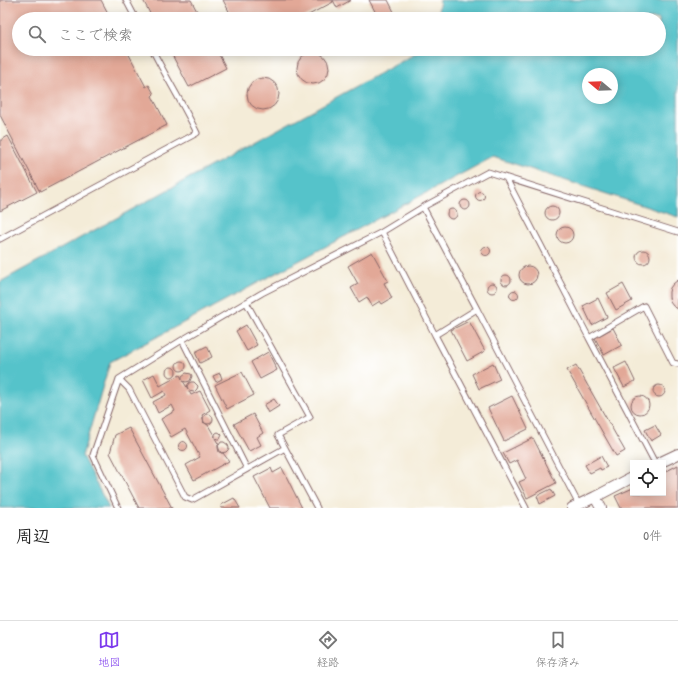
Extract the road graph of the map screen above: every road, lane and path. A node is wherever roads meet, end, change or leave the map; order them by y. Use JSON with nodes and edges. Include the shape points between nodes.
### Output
{"nodes":[{"id":1,"x":126,"y":0,"type":"edge"},
{"id":2,"x":132,"y":12,"type":"edge"},
{"id":3,"x":156,"y":56,"type":"edge"},
{"id":4,"x":506,"y":178,"type":"junction"},
{"id":5,"x":423,"y":207,"type":"junction"},
{"id":6,"x":382,"y":232,"type":"junction"},
{"id":7,"x":678,"y":232,"type":"edge"},
{"id":8,"x":0,"y":239,"type":"edge"},
{"id":9,"x":246,"y":302,"type":"junction"},
{"id":10,"x":477,"y":309,"type":"junction"},
{"id":11,"x":435,"y":335,"type":"junction"},
{"id":12,"x":589,"y":338,"type":"junction"},
{"id":13,"x":182,"y":340,"type":"junction"},
{"id":14,"x":678,"y":364,"type":"edge"},
{"id":15,"x":118,"y":379,"type":"junction"},
{"id":16,"x":285,"y":448,"type":"junction"},
{"id":17,"x":678,"y":454,"type":"edge"},
{"id":18,"x":653,"y":460,"type":"edge"},
{"id":19,"x":665,"y":460,"type":"edge"},
{"id":20,"x":247,"y":469,"type":"junction"},
{"id":21,"x":630,"y":479,"type":"edge"},
{"id":22,"x":595,"y":497,"type":"junction"},
{"id":23,"x":576,"y":506,"type":"edge"},
{"id":24,"x":118,"y":508,"type":"edge"},
{"id":25,"x":317,"y":508,"type":"edge"},
{"id":26,"x":526,"y":508,"type":"edge"},
{"id":27,"x":601,"y":508,"type":"edge"}],
"edges":[{"from":1,"to":2,"type":"lane"},
{"from":3,"to":8,"type":"lane","via":[[197,133]]},
{"from":4,"to":5,"type":"lane","via":[[488,172]]},
{"from":4,"to":7,"type":"lane"},
{"from":4,"to":12,"type":"lane"},
{"from":5,"to":6,"type":"lane"},
{"from":5,"to":10,"type":"lane"},
{"from":6,"to":9,"type":"lane"},
{"from":6,"to":11,"type":"lane"},
{"from":9,"to":13,"type":"lane"},
{"from":9,"to":16,"type":"lane","via":[[310,417],[278,435]]},
{"from":10,"to":11,"type":"lane"},
{"from":10,"to":23,"type":"lane"},
{"from":11,"to":26,"type":"lane"},
{"from":12,"to":14,"type":"lane","via":[[644,306],[673,363]]},
{"from":12,"to":18,"type":"lane"},
{"from":13,"to":15,"type":"lane"},
{"from":13,"to":20,"type":"lane"},
{"from":15,"to":20,"type":"lane","via":[[129,389],[185,497],[192,500]]},
{"from":15,"to":24,"type":"lane","via":[[93,454]]},
{"from":16,"to":20,"type":"lane"},
{"from":16,"to":25,"type":"lane"},
{"from":17,"to":19,"type":"street"},
{"from":21,"to":22,"type":"street"},
{"from":22,"to":23,"type":"street"},
{"from":22,"to":27,"type":"street"}]}
